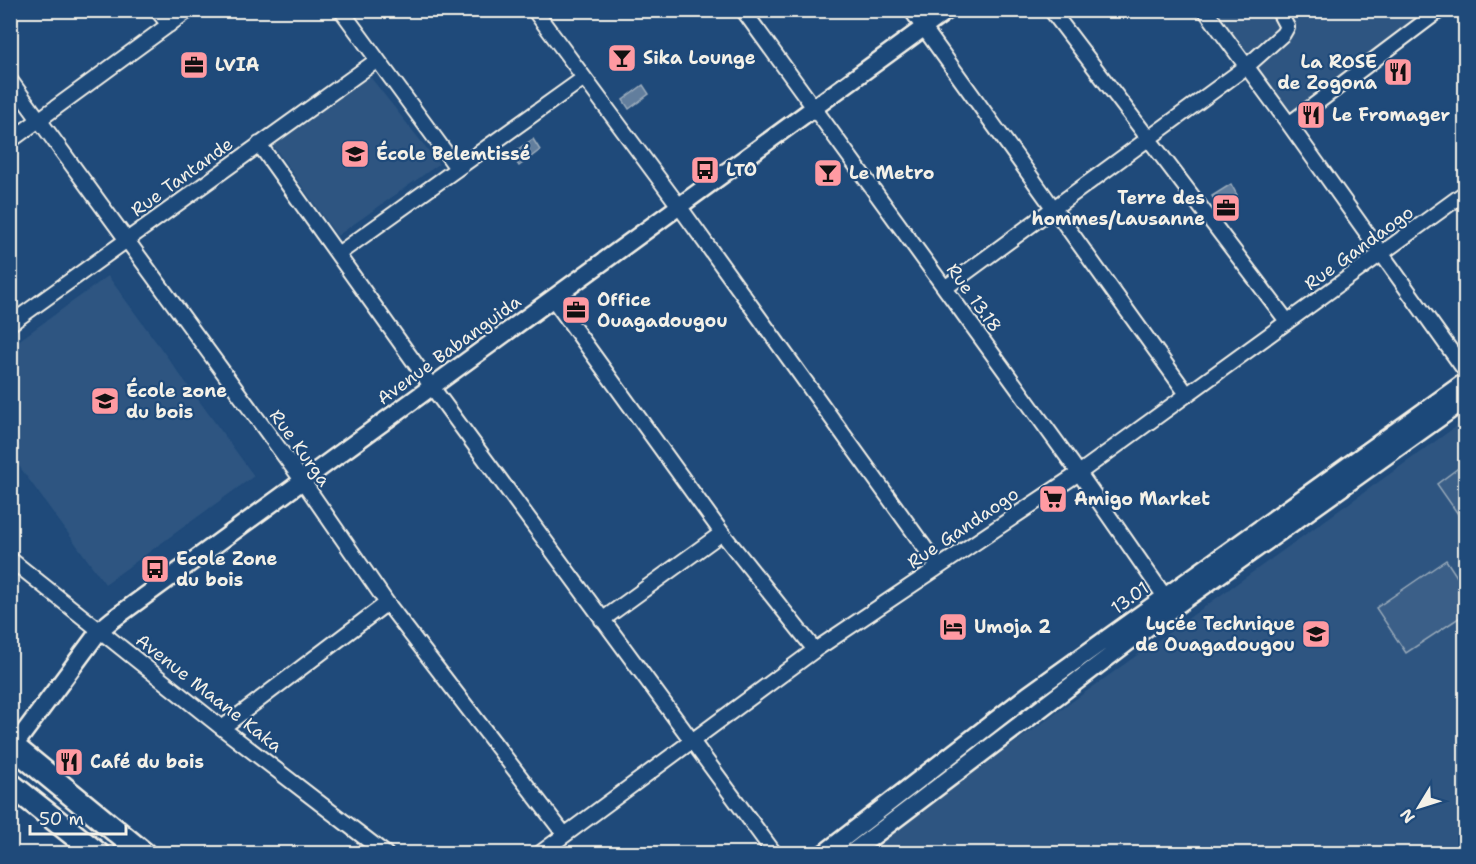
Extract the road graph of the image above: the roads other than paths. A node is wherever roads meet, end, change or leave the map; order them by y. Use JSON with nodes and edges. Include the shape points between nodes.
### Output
{"nodes":[{"id":1,"x":157,"y":10,"type":"edge"},
{"id":2,"x":189,"y":10,"type":"edge"},
{"id":3,"x":341,"y":10,"type":"edge"},
{"id":4,"x":534,"y":10,"type":"edge"},
{"id":5,"x":743,"y":10,"type":"edge"},
{"id":6,"x":911,"y":10,"type":"edge"},
{"id":7,"x":948,"y":10,"type":"edge"},
{"id":8,"x":1052,"y":10,"type":"edge"},
{"id":9,"x":1205,"y":10,"type":"edge"},
{"id":10,"x":1278,"y":10,"type":"edge"},
{"id":11,"x":1440,"y":10,"type":"edge"},
{"id":12,"x":169,"y":25,"type":"junction"},
{"id":13,"x":924,"y":28,"type":"junction"},
{"id":14,"x":376,"y":61,"type":"junction"},
{"id":15,"x":1246,"y":67,"type":"junction"},
{"id":16,"x":584,"y":78,"type":"junction"},
{"id":17,"x":10,"y":80,"type":"edge"},
{"id":18,"x":815,"y":109,"type":"junction"},
{"id":19,"x":40,"y":119,"type":"junction"},
{"id":20,"x":1289,"y":124,"type":"junction"},
{"id":21,"x":1149,"y":140,"type":"junction"},
{"id":22,"x":10,"y":141,"type":"edge"},
{"id":23,"x":259,"y":144,"type":"junction"},
{"id":24,"x":458,"y":168,"type":"junction"},
{"id":25,"x":1466,"y":192,"type":"edge"},
{"id":26,"x":679,"y":206,"type":"junction"},
{"id":27,"x":1053,"y":208,"type":"junction"},
{"id":28,"x":127,"y":240,"type":"junction"},
{"id":29,"x":338,"y":254,"type":"junction"},
{"id":30,"x":1381,"y":255,"type":"junction"},
{"id":31,"x":945,"y":288,"type":"junction"},
{"id":32,"x":553,"y":299,"type":"junction"},
{"id":33,"x":1287,"y":321,"type":"junction"},
{"id":34,"x":10,"y":324,"type":"edge"},
{"id":35,"x":1466,"y":372,"type":"edge"},
{"id":36,"x":1466,"y":381,"type":"edge"},
{"id":37,"x":432,"y":387,"type":"junction"},
{"id":38,"x":1187,"y":394,"type":"junction"},
{"id":39,"x":1466,"y":399,"type":"edge"},
{"id":40,"x":1079,"y":473,"type":"junction"},
{"id":41,"x":302,"y":480,"type":"junction"},
{"id":42,"x":722,"y":534,"type":"junction"},
{"id":43,"x":10,"y":559,"type":"edge"},
{"id":44,"x":938,"y":566,"type":"junction"},
{"id":45,"x":387,"y":603,"type":"junction"},
{"id":46,"x":1169,"y":603,"type":"junction"},
{"id":47,"x":602,"y":620,"type":"junction"},
{"id":48,"x":100,"y":630,"type":"junction"},
{"id":49,"x":815,"y":650,"type":"junction"},
{"id":50,"x":222,"y":728,"type":"junction"},
{"id":51,"x":693,"y":743,"type":"junction"},
{"id":52,"x":12,"y":749,"type":"edge"},
{"id":53,"x":10,"y":784,"type":"edge"},
{"id":54,"x":564,"y":834,"type":"junction"},
{"id":55,"x":99,"y":854,"type":"edge"},
{"id":56,"x":144,"y":854,"type":"edge"},
{"id":57,"x":386,"y":854,"type":"edge"},
{"id":58,"x":539,"y":854,"type":"edge"},
{"id":59,"x":775,"y":854,"type":"edge"},
{"id":60,"x":823,"y":854,"type":"edge"},
{"id":61,"x":850,"y":854,"type":"edge"}],
"edges":[{"from":1,"to":12,"type":"street"},
{"from":2,"to":12,"type":"street"},
{"from":3,"to":14,"type":"street"},
{"from":4,"to":16,"type":"street"},
{"from":5,"to":18,"type":"street","name":"Rue 13.18"},
{"from":6,"to":13,"type":"street"},
{"from":7,"to":13,"type":"street","name":"Avenue Babanguida"},
{"from":8,"to":21,"type":"street"},
{"from":9,"to":15,"type":"street"},
{"from":10,"to":15,"type":"street","via":[[1287,27]]},
{"from":11,"to":20,"type":"street"},
{"from":12,"to":19,"type":"street"},
{"from":13,"to":18,"type":"street","name":"Avenue Babanguida"},
{"from":13,"to":27,"type":"street"},
{"from":14,"to":23,"type":"street","name":"Rue Tantande"},
{"from":14,"to":24,"type":"street"},
{"from":15,"to":20,"type":"street"},
{"from":15,"to":21,"type":"street"},
{"from":16,"to":24,"type":"street"},
{"from":16,"to":26,"type":"street"},
{"from":17,"to":19,"type":"street","name":"Rue Kurga"},
{"from":18,"to":26,"type":"street","name":"Avenue Babanguida"},
{"from":18,"to":31,"type":"street","name":"Rue 13.18"},
{"from":19,"to":22,"type":"street"},
{"from":19,"to":28,"type":"street","name":"Rue Kurga"},
{"from":20,"to":30,"type":"street"},
{"from":21,"to":27,"type":"street"},
{"from":21,"to":33,"type":"street"},
{"from":23,"to":28,"type":"street","name":"Rue Tantande"},
{"from":23,"to":29,"type":"street"},
{"from":24,"to":29,"type":"street"},
{"from":25,"to":30,"type":"street","name":"Rue Gandaogo"},
{"from":26,"to":32,"type":"street","name":"Avenue Babanguida"},
{"from":26,"to":44,"type":"street"},
{"from":27,"to":31,"type":"street"},
{"from":27,"to":38,"type":"street"},
{"from":28,"to":34,"type":"street","name":"Rue Tantande"},
{"from":28,"to":41,"type":"street","name":"Rue Kurga"},
{"from":29,"to":37,"type":"street"},
{"from":30,"to":33,"type":"street","name":"Rue Gandaogo"},
{"from":30,"to":35,"type":"street"},
{"from":31,"to":40,"type":"street","name":"Rue 13.18"},
{"from":32,"to":37,"type":"street","name":"Avenue Babanguida"},
{"from":32,"to":42,"type":"street"},
{"from":33,"to":38,"type":"street","name":"Rue Gandaogo"},
{"from":36,"to":46,"type":"street","name":"13.01","via":[[1360,454]]},
{"from":37,"to":41,"type":"street","name":"Avenue Babanguida"},
{"from":37,"to":47,"type":"street"},
{"from":38,"to":40,"type":"street","name":"Rue Gandaogo"},
{"from":39,"to":46,"type":"street","name":"13.01"},
{"from":40,"to":44,"type":"street","name":"Rue Gandaogo"},
{"from":40,"to":46,"type":"street","name":"Rue 13.18"},
{"from":41,"to":45,"type":"street","name":"Rue Kurga"},
{"from":41,"to":48,"type":"street","name":"Avenue Babanguida"},
{"from":42,"to":47,"type":"street"},
{"from":42,"to":49,"type":"street"},
{"from":43,"to":48,"type":"street","name":"Avenue Maane Kaka"},
{"from":44,"to":49,"type":"street","name":"Rue Gandaogo"},
{"from":45,"to":50,"type":"street"},
{"from":45,"to":54,"type":"street","name":"Rue Kurga"},
{"from":46,"to":60,"type":"street","name":"13.01","via":[[1028,695]]},
{"from":46,"to":61,"type":"street","name":"13.01"},
{"from":47,"to":51,"type":"street"},
{"from":48,"to":50,"type":"street","name":"Avenue Maane Kaka"},
{"from":48,"to":52,"type":"street","name":"Avenue Babanguida"},
{"from":49,"to":51,"type":"street","name":"Rue Gandaogo"},
{"from":50,"to":57,"type":"street","name":"Avenue Maane Kaka"},
{"from":51,"to":54,"type":"street","name":"Rue Gandaogo"},
{"from":51,"to":59,"type":"street"},
{"from":52,"to":56,"type":"highway"},
{"from":53,"to":55,"type":"highway"},
{"from":54,"to":58,"type":"street","name":"Rue Gandaogo"}]}
